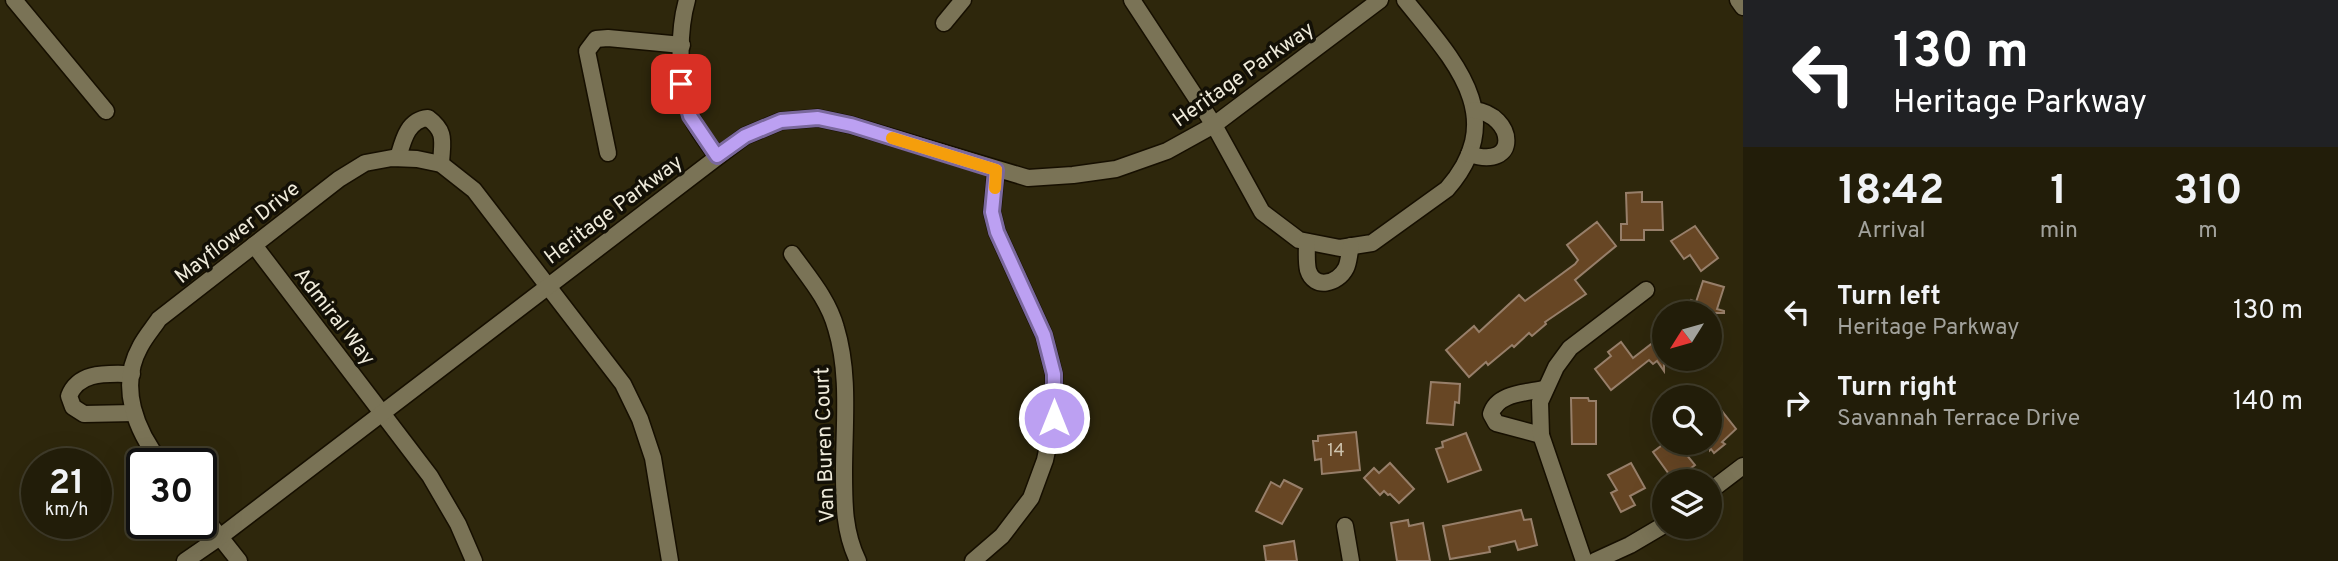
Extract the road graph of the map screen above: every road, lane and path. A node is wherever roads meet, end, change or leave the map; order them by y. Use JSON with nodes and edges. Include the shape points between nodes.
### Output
{"nodes":[{"id":1,"x":14,"y":0,"type":"edge"},
{"id":2,"x":687,"y":0,"type":"edge"},
{"id":3,"x":963,"y":0,"type":"edge"},
{"id":4,"x":1132,"y":0,"type":"edge"},
{"id":5,"x":1380,"y":0,"type":"edge"},
{"id":6,"x":1405,"y":0,"type":"edge"},
{"id":7,"x":1738,"y":0,"type":"edge"},
{"id":8,"x":1743,"y":7,"type":"edge"},
{"id":9,"x":944,"y":23,"type":"dead end"},
{"id":10,"x":682,"y":45,"type":"junction"},
{"id":11,"x":1474,"y":110,"type":"junction"},
{"id":12,"x":106,"y":111,"type":"dead end"},
{"id":13,"x":1214,"y":125,"type":"junction"},
{"id":14,"x":608,"y":153,"type":"dead end"},
{"id":15,"x":1469,"y":154,"type":"junction"},
{"id":16,"x":717,"y":156,"type":"junction"},
{"id":17,"x":398,"y":158,"type":"junction"},
{"id":18,"x":441,"y":164,"type":"junction"},
{"id":19,"x":996,"y":170,"type":"junction"},
{"id":20,"x":1307,"y":242,"type":"junction"},
{"id":21,"x":254,"y":245,"type":"junction"},
{"id":22,"x":1351,"y":246,"type":"junction"},
{"id":23,"x":792,"y":254,"type":"dead end"},
{"id":24,"x":549,"y":285,"type":"junction"},
{"id":25,"x":1646,"y":289,"type":"dead end"},
{"id":26,"x":132,"y":374,"type":"junction"},
{"id":27,"x":1544,"y":389,"type":"junction"},
{"id":28,"x":383,"y":412,"type":"junction"},
{"id":29,"x":134,"y":413,"type":"junction"},
{"id":30,"x":1541,"y":435,"type":"junction"},
{"id":31,"x":152,"y":448,"type":"edge"},
{"id":32,"x":1743,"y":466,"type":"edge"},
{"id":33,"x":1722,"y":482,"type":"edge"},
{"id":34,"x":1345,"y":526,"type":"dead end"},
{"id":35,"x":1652,"y":532,"type":"edge"},
{"id":36,"x":217,"y":533,"type":"edge"},
{"id":37,"x":220,"y":537,"type":"junction"},
{"id":38,"x":185,"y":561,"type":"edge"},
{"id":39,"x":239,"y":561,"type":"edge"},
{"id":40,"x":474,"y":561,"type":"edge"},
{"id":41,"x":670,"y":561,"type":"edge"},
{"id":42,"x":858,"y":561,"type":"edge"},
{"id":43,"x":973,"y":561,"type":"edge"},
{"id":44,"x":1351,"y":561,"type":"edge"},
{"id":45,"x":1584,"y":561,"type":"edge"},
{"id":46,"x":1595,"y":561,"type":"edge"}],
"edges":[{"from":1,"to":12,"type":"street"},
{"from":2,"to":10,"type":"street"},
{"from":3,"to":9,"type":"street"},
{"from":4,"to":13,"type":"street"},
{"from":5,"to":13,"type":"street","name":"Heritage Parkway"},
{"from":6,"to":11,"type":"street","via":[[1457,65]]},
{"from":7,"to":8,"type":"street"},
{"from":10,"to":14,"type":"street","via":[[608,38],[596,39],[587,51]]},
{"from":10,"to":16,"type":"street","via":[[681,84],[690,116]]},
{"from":11,"to":15,"type":"street"},
{"from":11,"to":15,"type":"street","via":[[1501,124],[1506,144],[1494,158]]},
{"from":13,"to":19,"type":"street","name":"Heritage Parkway","via":[[1167,151],[1116,169],[1028,178]]},
{"from":13,"to":20,"type":"street","via":[[1262,212]]},
{"from":15,"to":22,"type":"street","via":[[1447,189],[1372,243]]},
{"from":16,"to":19,"type":"street","name":"Heritage Parkway","via":[[745,136],[781,121],[818,118]]},
{"from":16,"to":24,"type":"street","name":"Heritage Parkway"},
{"from":17,"to":18,"type":"street","name":"Mayflower Drive"},
{"from":17,"to":18,"type":"street","via":[[409,127],[428,118],[438,125],[443,137]]},
{"from":17,"to":21,"type":"street","name":"Mayflower Drive","via":[[365,163],[339,178]]},
{"from":18,"to":24,"type":"street","name":"Mayflower Drive","via":[[474,190]]},
{"from":19,"to":43,"type":"street","via":[[992,212],[1044,335],[1054,374],[1054,418],[1031,498],[1002,536]]},
{"from":20,"to":22,"type":"street"},
{"from":20,"to":22,"type":"street","via":[[1308,269],[1322,284],[1335,280],[1345,269]]},
{"from":21,"to":26,"type":"street","name":"Mayflower Drive","via":[[159,319],[139,348]]},
{"from":21,"to":28,"type":"street","name":"Admiral Way"},
{"from":23,"to":42,"type":"street","name":"Van Buren Court","via":[[826,300],[845,367],[844,517]]},
{"from":24,"to":28,"type":"street","name":"Heritage Parkway"},
{"from":24,"to":41,"type":"street","name":"Mayflower Drive","via":[[623,384],[640,419],[653,458]]},
{"from":25,"to":27,"type":"street","via":[[1570,348]]},
{"from":26,"to":29,"type":"street","name":"Mayflower Drive"},
{"from":26,"to":29,"type":"street","via":[[88,377],[73,386],[69,396],[73,407],[84,414]]},
{"from":27,"to":30,"type":"street"},
{"from":27,"to":30,"type":"street","via":[[1502,400],[1491,414],[1496,423]]},
{"from":28,"to":37,"type":"street","name":"Heritage Parkway"},
{"from":28,"to":40,"type":"street","name":"Admiral Way","via":[[430,476]]},
{"from":29,"to":31,"type":"street","name":"Mayflower Drive"},
{"from":30,"to":45,"type":"street"},
{"from":32,"to":33,"type":"street"},
{"from":34,"to":44,"type":"street"},
{"from":35,"to":46,"type":"street"},
{"from":36,"to":37,"type":"street"},
{"from":37,"to":38,"type":"street","name":"Heritage Parkway"},
{"from":37,"to":39,"type":"street"}]}
